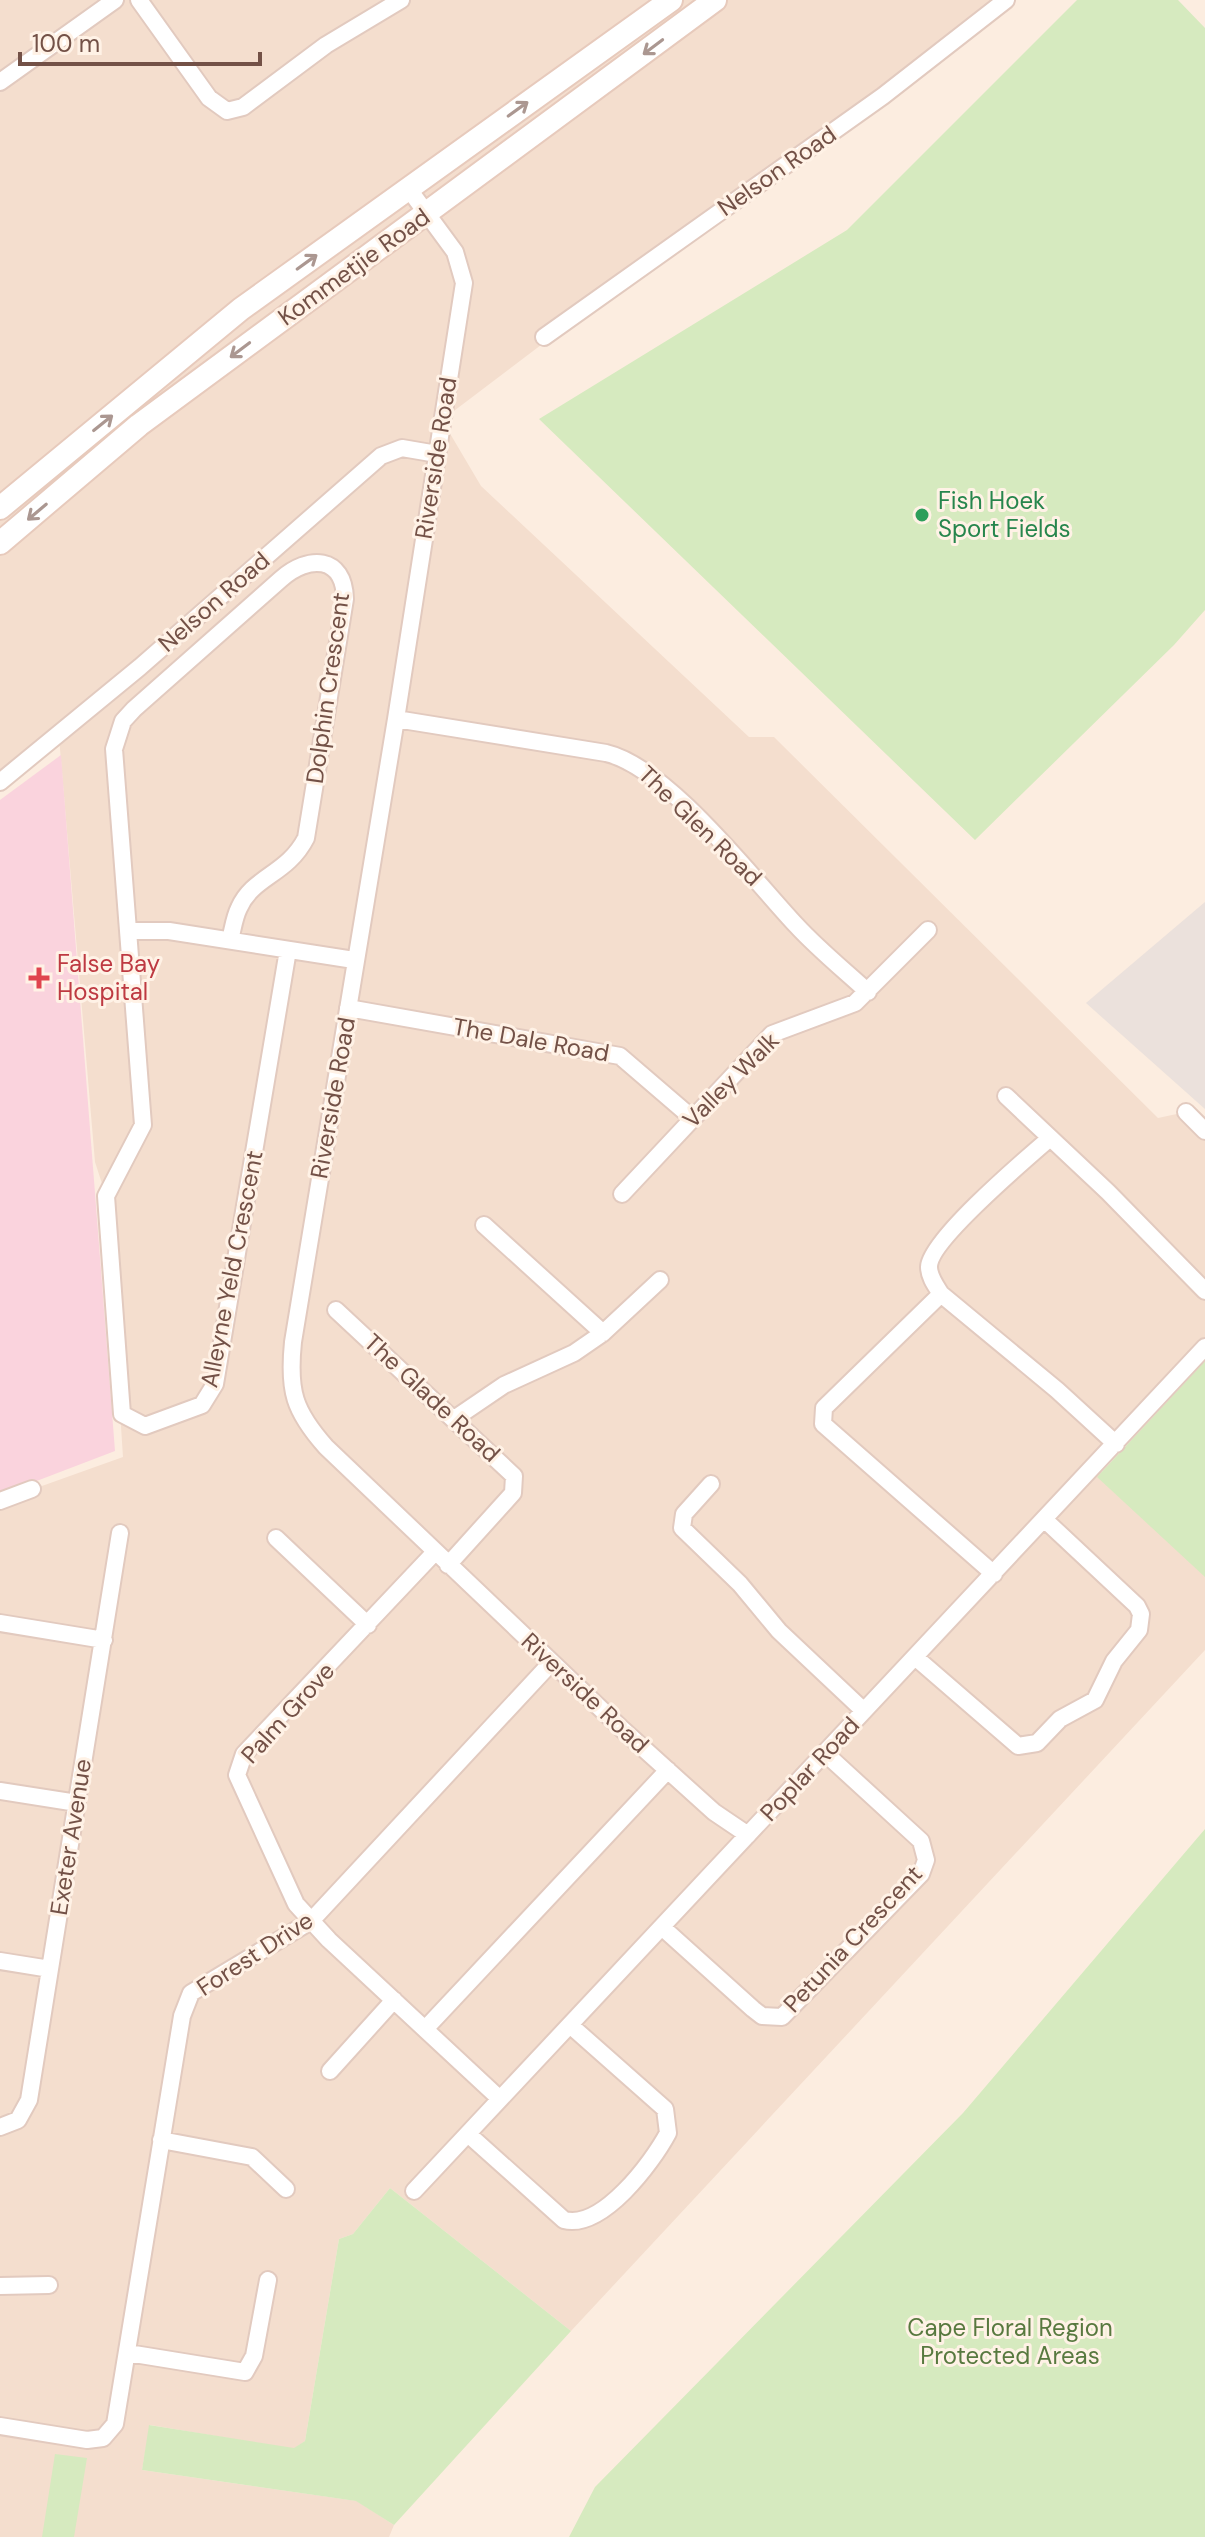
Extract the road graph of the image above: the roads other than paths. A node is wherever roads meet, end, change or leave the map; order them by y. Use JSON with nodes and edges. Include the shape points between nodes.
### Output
{"nodes":[{"id":1,"x":115,"y":0,"type":"edge"},
{"id":2,"x":139,"y":0,"type":"edge"},
{"id":3,"x":401,"y":0,"type":"edge"},
{"id":4,"x":671,"y":0,"type":"edge"},
{"id":5,"x":715,"y":0,"type":"edge"},
{"id":6,"x":1006,"y":0,"type":"edge"},
{"id":7,"x":0,"y":82,"type":"edge"},
{"id":8,"x":408,"y":188,"type":"junction"},
{"id":9,"x":429,"y":213,"type":"junction"},
{"id":10,"x":544,"y":337,"type":"dead end"},
{"id":11,"x":437,"y":454,"type":"junction"},
{"id":12,"x":0,"y":508,"type":"edge"},
{"id":13,"x":0,"y":543,"type":"edge"},
{"id":14,"x":134,"y":709,"type":"joint"},
{"id":15,"x":396,"y":719,"type":"junction"},
{"id":16,"x":0,"y":782,"type":"edge"},
{"id":17,"x":928,"y":930,"type":"dead end"},
{"id":18,"x":128,"y":931,"type":"junction"},
{"id":19,"x":230,"y":940,"type":"junction"},
{"id":20,"x":288,"y":950,"type":"junction"},
{"id":21,"x":354,"y":960,"type":"junction"},
{"id":22,"x":868,"y":992,"type":"junction"},
{"id":23,"x":348,"y":1008,"type":"junction"},
{"id":24,"x":1006,"y":1096,"type":"dead end"},
{"id":25,"x":1186,"y":1112,"type":"dead end"},
{"id":26,"x":691,"y":1117,"type":"junction"},
{"id":27,"x":1205,"y":1131,"type":"edge"},
{"id":28,"x":1050,"y":1138,"type":"junction"},
{"id":29,"x":622,"y":1194,"type":"dead end"},
{"id":30,"x":484,"y":1225,"type":"dead end"},
{"id":31,"x":660,"y":1280,"type":"dead end"},
{"id":32,"x":1205,"y":1291,"type":"edge"},
{"id":33,"x":941,"y":1294,"type":"junction"},
{"id":34,"x":336,"y":1310,"type":"dead end"},
{"id":35,"x":603,"y":1333,"type":"junction"},
{"id":36,"x":1205,"y":1347,"type":"edge"},
{"id":37,"x":454,"y":1419,"type":"junction"},
{"id":38,"x":1116,"y":1444,"type":"junction"},
{"id":39,"x":711,"y":1484,"type":"dead end"},
{"id":40,"x":32,"y":1489,"type":"dead end"},
{"id":41,"x":0,"y":1501,"type":"edge"},
{"id":42,"x":1045,"y":1520,"type":"junction"},
{"id":43,"x":120,"y":1533,"type":"dead end"},
{"id":44,"x":276,"y":1538,"type":"dead end"},
{"id":45,"x":435,"y":1552,"type":"junction"},
{"id":46,"x":448,"y":1565,"type":"junction"},
{"id":47,"x":994,"y":1574,"type":"junction"},
{"id":48,"x":0,"y":1623,"type":"edge"},
{"id":49,"x":368,"y":1625,"type":"junction"},
{"id":50,"x":104,"y":1640,"type":"junction"},
{"id":51,"x":915,"y":1657,"type":"junction"},
{"id":52,"x":551,"y":1663,"type":"junction"},
{"id":53,"x":864,"y":1711,"type":"junction"},
{"id":54,"x":826,"y":1754,"type":"junction"},
{"id":55,"x":668,"y":1770,"type":"junction"},
{"id":56,"x":0,"y":1791,"type":"edge"},
{"id":57,"x":77,"y":1803,"type":"junction"},
{"id":58,"x":748,"y":1835,"type":"junction"},
{"id":59,"x":311,"y":1921,"type":"junction"},
{"id":60,"x":663,"y":1928,"type":"junction"},
{"id":61,"x":0,"y":1961,"type":"edge"},
{"id":62,"x":50,"y":1969,"type":"junction"},
{"id":63,"x":394,"y":2000,"type":"junction"},
{"id":64,"x":570,"y":2025,"type":"junction"},
{"id":65,"x":426,"y":2028,"type":"junction"},
{"id":66,"x":330,"y":2071,"type":"dead end"},
{"id":67,"x":500,"y":2099,"type":"junction"},
{"id":68,"x":1,"y":2127,"type":"edge"},
{"id":69,"x":468,"y":2134,"type":"junction"},
{"id":70,"x":161,"y":2140,"type":"junction"},
{"id":71,"x":286,"y":2189,"type":"dead end"},
{"id":72,"x":414,"y":2191,"type":"dead end"},
{"id":73,"x":268,"y":2280,"type":"dead end"},
{"id":74,"x":49,"y":2285,"type":"dead end"},
{"id":75,"x":0,"y":2286,"type":"edge"},
{"id":76,"x":128,"y":2353,"type":"junction"},
{"id":77,"x":0,"y":2426,"type":"edge"}],
"edges":[{"from":1,"to":7,"type":"street"},
{"from":2,"to":3,"type":"street","via":[[209,98],[227,111],[243,107],[326,45]]},
{"from":8,"to":4,"type":"main road","name":"Kommetjie Road","one_way":true},
{"from":5,"to":9,"type":"main road","name":"Kommetjie Road","one_way":true},
{"from":6,"to":10,"type":"street","name":"Nelson Road","via":[[883,96]]},
{"from":8,"to":9,"type":"street","name":"Riverside Road"},
{"from":12,"to":8,"type":"main road","name":"Kommetjie Road","one_way":true,"via":[[241,309]]},
{"from":9,"to":11,"type":"street","name":"Riverside Road","via":[[455,252],[464,283]]},
{"from":9,"to":13,"type":"main road","name":"Kommetjie Road","one_way":true,"via":[[139,425]]},
{"from":11,"to":15,"type":"street","name":"Riverside Road"},
{"from":11,"to":16,"type":"street","name":"Nelson Road","via":[[402,448],[381,456]]},
{"from":14,"to":18,"type":"street","name":"Alleyne Yeld Crescent","via":[[123,721],[114,749]]},
{"from":14,"to":19,"type":"street","name":"Dolphin Crescent","via":[[294,567],[311,561],[338,572],[345,599],[306,838],[289,865],[243,900]]},
{"from":15,"to":21,"type":"street","name":"Riverside Road"},
{"from":15,"to":22,"type":"street","name":"The Glen Road","via":[[634,762],[742,862],[797,926]]},
{"from":17,"to":22,"type":"street","name":"Valley Walk"},
{"from":18,"to":19,"type":"street"},
{"from":18,"to":20,"type":"street","name":"Alleyne Yeld Crescent","via":[[143,1125],[106,1196],[122,1414],[145,1426],[202,1405],[215,1384]]},
{"from":19,"to":20,"type":"street"},
{"from":20,"to":21,"type":"street"},
{"from":21,"to":23,"type":"street","name":"Riverside Road"},
{"from":22,"to":26,"type":"street","name":"Valley Walk","via":[[845,1009],[772,1034]]},
{"from":23,"to":26,"type":"street","name":"The Dale Road","via":[[620,1056]]},
{"from":23,"to":45,"type":"street","name":"Riverside Road","via":[[293,1342],[291,1386],[310,1429]]},
{"from":24,"to":28,"type":"street"},
{"from":25,"to":27,"type":"street"},
{"from":26,"to":29,"type":"street","name":"Valley Walk"},
{"from":28,"to":32,"type":"street"},
{"from":28,"to":33,"type":"street","via":[[939,1243],[929,1266]]},
{"from":30,"to":35,"type":"street"},
{"from":31,"to":35,"type":"street"},
{"from":33,"to":38,"type":"street"},
{"from":33,"to":47,"type":"street","via":[[824,1408],[823,1424]]},
{"from":34,"to":37,"type":"street","name":"The Glade Road"},
{"from":35,"to":37,"type":"street","via":[[574,1353],[504,1385]]},
{"from":36,"to":38,"type":"street","name":"Poplar Road"},
{"from":37,"to":46,"type":"street","name":"The Glade Road","via":[[506,1467],[515,1485]]},
{"from":38,"to":42,"type":"street","name":"Poplar Road"},
{"from":39,"to":53,"type":"street","via":[[684,1514],[682,1528]]},
{"from":40,"to":41,"type":"street"},
{"from":42,"to":47,"type":"street","name":"Poplar Road"},
{"from":42,"to":51,"type":"street","via":[[1141,1614],[1139,1630],[1114,1661],[1095,1700],[1060,1719],[1037,1743],[1018,1746]]},
{"from":43,"to":50,"type":"street","name":"Exeter Avenue"},
{"from":44,"to":49,"type":"street"},
{"from":45,"to":46,"type":"street","name":"Riverside Road"},
{"from":45,"to":49,"type":"street","name":"Palm Grove"},
{"from":46,"to":52,"type":"street","name":"Riverside Road"},
{"from":47,"to":51,"type":"street","name":"Poplar Road"},
{"from":48,"to":50,"type":"street"},
{"from":49,"to":59,"type":"street","name":"Palm Grove","via":[[244,1754],[237,1775],[296,1904]]},
{"from":50,"to":57,"type":"street","name":"Exeter Avenue"},
{"from":51,"to":53,"type":"street","name":"Poplar Road"},
{"from":52,"to":55,"type":"street","name":"Riverside Road"},
{"from":52,"to":59,"type":"street","name":"Forest Drive"},
{"from":53,"to":54,"type":"street","name":"Poplar Road"},
{"from":54,"to":58,"type":"street","name":"Poplar Road"},
{"from":54,"to":60,"type":"street","name":"Petunia Crescent","via":[[921,1841],[926,1860],[921,1874],[782,2017],[762,2016]]},
{"from":55,"to":58,"type":"street","name":"Riverside Road"},
{"from":55,"to":65,"type":"street"},
{"from":56,"to":57,"type":"street"},
{"from":57,"to":62,"type":"street","name":"Exeter Avenue"},
{"from":58,"to":60,"type":"street","name":"Poplar Road"},
{"from":59,"to":63,"type":"street","name":"Palm Grove"},
{"from":59,"to":70,"type":"street","name":"Forest Drive","via":[[191,1993],[182,2016]]},
{"from":60,"to":64,"type":"street","name":"Poplar Road"},
{"from":61,"to":62,"type":"street"},
{"from":62,"to":68,"type":"street","name":"Exeter Avenue","via":[[29,2100],[18,2120]]},
{"from":63,"to":65,"type":"street","name":"Palm Grove"},
{"from":63,"to":66,"type":"street"},
{"from":64,"to":67,"type":"street","name":"Poplar Road"},
{"from":64,"to":69,"type":"street","via":[[665,2109],[668,2133],[629,2186],[596,2215],[564,2220]]},
{"from":65,"to":67,"type":"street","name":"Palm Grove"},
{"from":67,"to":69,"type":"street","name":"Poplar Road"},
{"from":69,"to":72,"type":"street","name":"Poplar Road"},
{"from":70,"to":71,"type":"street","via":[[252,2157]]},
{"from":70,"to":76,"type":"street","name":"Forest Drive"},
{"from":73,"to":76,"type":"street","via":[[254,2356],[245,2372]]},
{"from":74,"to":75,"type":"street"},
{"from":76,"to":77,"type":"street","name":"Forest Drive","via":[[115,2424],[103,2438]]}]}
